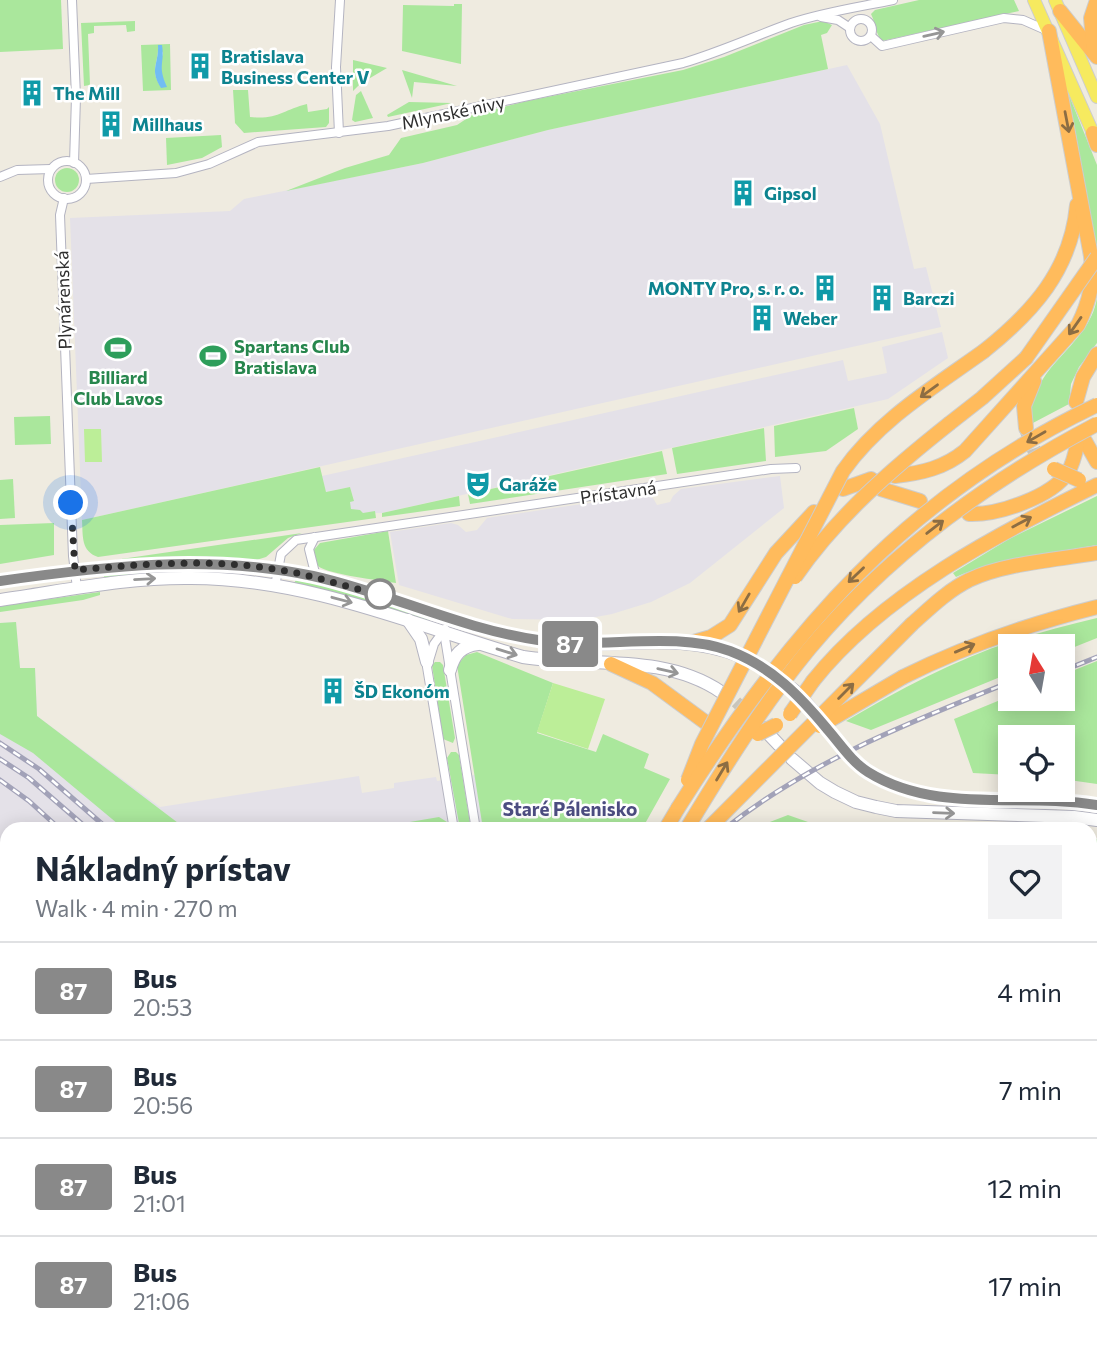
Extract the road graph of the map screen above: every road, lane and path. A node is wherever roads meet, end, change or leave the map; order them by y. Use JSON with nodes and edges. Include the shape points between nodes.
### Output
{"nodes":[{"id":1,"x":72,"y":0,"type":"edge"},
{"id":2,"x":341,"y":0,"type":"edge"},
{"id":3,"x":893,"y":0,"type":"edge"},
{"id":4,"x":1034,"y":0,"type":"edge"},
{"id":5,"x":1097,"y":0,"type":"edge"},
{"id":6,"x":874,"y":4,"type":"junction"},
{"id":7,"x":1058,"y":5,"type":"edge"},
{"id":8,"x":842,"y":10,"type":"junction"},
{"id":9,"x":815,"y":16,"type":"junction"},
{"id":10,"x":856,"y":22,"type":"junction"},
{"id":11,"x":1049,"y":32,"type":"junction"},
{"id":12,"x":871,"y":36,"type":"junction"},
{"id":13,"x":1096,"y":55,"type":"edge"},
{"id":14,"x":1097,"y":97,"type":"edge"},
{"id":15,"x":339,"y":133,"type":"junction"},
{"id":16,"x":1095,"y":139,"type":"edge"},
{"id":17,"x":74,"y":163,"type":"junction"},
{"id":18,"x":51,"y":169,"type":"junction"},
{"id":19,"x":0,"y":177,"type":"edge"},
{"id":20,"x":86,"y":179,"type":"junction"},
{"id":21,"x":1079,"y":190,"type":"junction"},
{"id":22,"x":64,"y":198,"type":"junction"},
{"id":23,"x":1097,"y":257,"type":"edge"},
{"id":24,"x":1097,"y":354,"type":"edge"},
{"id":25,"x":1039,"y":370,"type":"junction"},
{"id":26,"x":1076,"y":402,"type":"dead end"},
{"id":27,"x":1097,"y":405,"type":"edge"},
{"id":28,"x":1097,"y":424,"type":"edge"},
{"id":29,"x":1026,"y":428,"type":"tunnel mouth"},
{"id":30,"x":1097,"y":462,"type":"edge"},
{"id":31,"x":1049,"y":466,"type":"tunnel mouth"},
{"id":32,"x":796,"y":468,"type":"dead end"},
{"id":33,"x":895,"y":476,"type":"dead end"},
{"id":34,"x":1097,"y":483,"type":"edge"},
{"id":35,"x":843,"y":489,"type":"dead end"},
{"id":36,"x":920,"y":501,"type":"dead end"},
{"id":37,"x":814,"y":512,"type":"dead end"},
{"id":38,"x":969,"y":514,"type":"dead end"},
{"id":39,"x":315,"y":537,"type":"junction"},
{"id":40,"x":1097,"y":553,"type":"edge"},
{"id":41,"x":279,"y":569,"type":"junction"},
{"id":42,"x":75,"y":570,"type":"junction"},
{"id":43,"x":316,"y":577,"type":"junction"},
{"id":44,"x":0,"y":582,"type":"edge"},
{"id":45,"x":275,"y":586,"type":"junction"},
{"id":46,"x":77,"y":588,"type":"junction"},
{"id":47,"x":0,"y":600,"type":"edge"},
{"id":48,"x":1097,"y":607,"type":"edge"},
{"id":49,"x":450,"y":617,"type":"junction"},
{"id":50,"x":408,"y":620,"type":"junction"},
{"id":51,"x":764,"y":621,"type":"junction"},
{"id":52,"x":444,"y":632,"type":"junction"},
{"id":53,"x":691,"y":643,"type":"junction"},
{"id":54,"x":479,"y":644,"type":"junction"},
{"id":55,"x":740,"y":656,"type":"dead end"},
{"id":56,"x":427,"y":662,"type":"junction"},
{"id":57,"x":611,"y":664,"type":"junction"},
{"id":58,"x":450,"y":670,"type":"junction"},
{"id":59,"x":721,"y":692,"type":"tunnel mouth"},
{"id":60,"x":705,"y":722,"type":"dead end"},
{"id":61,"x":766,"y":729,"type":"joint"},
{"id":62,"x":829,"y":731,"type":"dead end"},
{"id":63,"x":798,"y":740,"type":"junction"},
{"id":64,"x":779,"y":745,"type":"dead end"},
{"id":65,"x":792,"y":759,"type":"dead end"},
{"id":66,"x":1097,"y":805,"type":"edge"},
{"id":67,"x":678,"y":808,"type":"junction"},
{"id":68,"x":1097,"y":820,"type":"edge"},
{"id":69,"x":453,"y":822,"type":"edge"},
{"id":70,"x":475,"y":822,"type":"edge"},
{"id":71,"x":670,"y":822,"type":"edge"},
{"id":72,"x":691,"y":822,"type":"edge"},
{"id":73,"x":715,"y":822,"type":"edge"}],
"edges":[{"from":1,"to":17,"type":"street"},
{"from":2,"to":15,"type":"street","via":[[336,67]]},
{"from":3,"to":6,"type":"street","name":"Mlynské nivy"},
{"from":4,"to":11,"type":"main road"},
{"from":5,"to":13,"type":"highway","via":[[1091,18]]},
{"from":6,"to":8,"type":"street","name":"Mlynské nivy"},
{"from":6,"to":10,"type":"street"},
{"from":7,"to":13,"type":"highway"},
{"from":7,"to":14,"type":"main road"},
{"from":8,"to":9,"type":"street","name":"Mlynské nivy"},
{"from":8,"to":10,"type":"street"},
{"from":9,"to":10,"type":"street"},
{"from":9,"to":15,"type":"street","name":"Mlynské nivy","via":[[683,62],[401,124]]},
{"from":10,"to":12,"type":"street","via":[[872,25]]},
{"from":10,"to":12,"type":"street","via":[[852,36],[864,41]]},
{"from":12,"to":11,"type":"street","one_way":true,"via":[[882,46],[1004,19],[1023,20]]},
{"from":11,"to":16,"type":"main road"},
{"from":11,"to":21,"type":"highway","one_way":true},
{"from":15,"to":20,"type":"street","name":"Mlynské nivy","via":[[258,142],[176,173]]},
{"from":17,"to":18,"type":"street","via":[[63,162]]},
{"from":17,"to":20,"type":"street"},
{"from":18,"to":19,"type":"street","via":[[17,170]]},
{"from":18,"to":22,"type":"street","via":[[50,187]]},
{"from":20,"to":22,"type":"street","via":[[78,195]]},
{"from":21,"to":25,"type":"highway","one_way":true,"via":[[1091,256],[1092,292],[1078,325]]},
{"from":21,"to":51,"type":"highway","one_way":true,"bridge":true,"via":[[1060,265],[1027,315],[858,450],[831,490]]},
{"from":22,"to":42,"type":"street","name":"Plynárenská","via":[[60,227]]},
{"from":23,"to":51,"type":"highway","bridge":true,"via":[[1026,358],[833,527]]},
{"from":24,"to":26,"type":"highway","via":[[1083,377]]},
{"from":25,"to":29,"type":"highway","via":[[1024,406]]},
{"from":25,"to":33,"type":"highway","via":[[957,458],[923,472]]},
{"from":27,"to":67,"type":"highway","one_way":true,"bridge":true,"via":[[979,473],[873,559],[832,599],[768,676]]},
{"from":72,"to":28,"type":"highway","one_way":true,"bridge":true,"via":[[765,706],[859,595],[915,543],[989,487]]},
{"from":30,"to":38,"type":"highway","via":[[1081,444],[1068,473],[1056,484],[1000,512]]},
{"from":31,"to":34,"type":"highway","bridge":true},
{"from":32,"to":39,"type":"street","name":"Prístavná"},
{"from":61,"to":34,"type":"highway","one_way":true,"bridge":true,"via":[[790,714],[839,651],[892,606],[1000,534]]},
{"from":35,"to":36,"type":"highway","via":[[872,485]]},
{"from":37,"to":53,"type":"highway","one_way":true,"via":[[776,553],[730,625]]},
{"from":39,"to":41,"type":"street","name":"Prístavná","via":[[296,540],[281,554]]},
{"from":39,"to":43,"type":"street","via":[[309,549]]},
{"from":63,"to":40,"type":"highway","one_way":true,"bridge":true,"via":[[912,624],[952,590],[987,573]]},
{"from":41,"to":42,"type":"main road","via":[[170,563]]},
{"from":41,"to":43,"type":"main road"},
{"from":41,"to":45,"type":"street","name":"Prístavná"},
{"from":42,"to":44,"type":"main road"},
{"from":42,"to":46,"type":"street"},
{"from":43,"to":49,"type":"main road"},
{"from":46,"to":45,"type":"main road","one_way":true,"via":[[127,580],[193,578]]},
{"from":45,"to":50,"type":"main road","one_way":true},
{"from":46,"to":47,"type":"main road"},
{"from":63,"to":48,"type":"highway","one_way":true,"bridge":true,"via":[[934,661],[1006,633]]},
{"from":49,"to":52,"type":"street"},
{"from":49,"to":53,"type":"main road","via":[[512,636],[552,642]]},
{"from":50,"to":52,"type":"main road"},
{"from":50,"to":56,"type":"main road","via":[[421,639]]},
{"from":51,"to":67,"type":"highway","bridge":true,"via":[[702,744]]},
{"from":52,"to":54,"type":"main road"},
{"from":52,"to":56,"type":"street"},
{"from":52,"to":58,"type":"street"},
{"from":53,"to":55,"type":"main road"},
{"from":54,"to":57,"type":"main road","one_way":true,"via":[[523,657]]},
{"from":54,"to":58,"type":"main road","via":[[459,651]]},
{"from":56,"to":69,"type":"street"},
{"from":57,"to":59,"type":"main road","one_way":true,"via":[[671,671]]},
{"from":57,"to":60,"type":"highway","via":[[652,683]]},
{"from":58,"to":70,"type":"street"},
{"from":61,"to":64,"type":"main road"},
{"from":62,"to":66,"type":"main road","via":[[864,770],[923,795]]},
{"from":63,"to":73,"type":"highway","bridge":true},
{"from":65,"to":68,"type":"main road","one_way":true,"via":[[835,792],[896,811]]},
{"from":67,"to":71,"type":"highway"}]}
